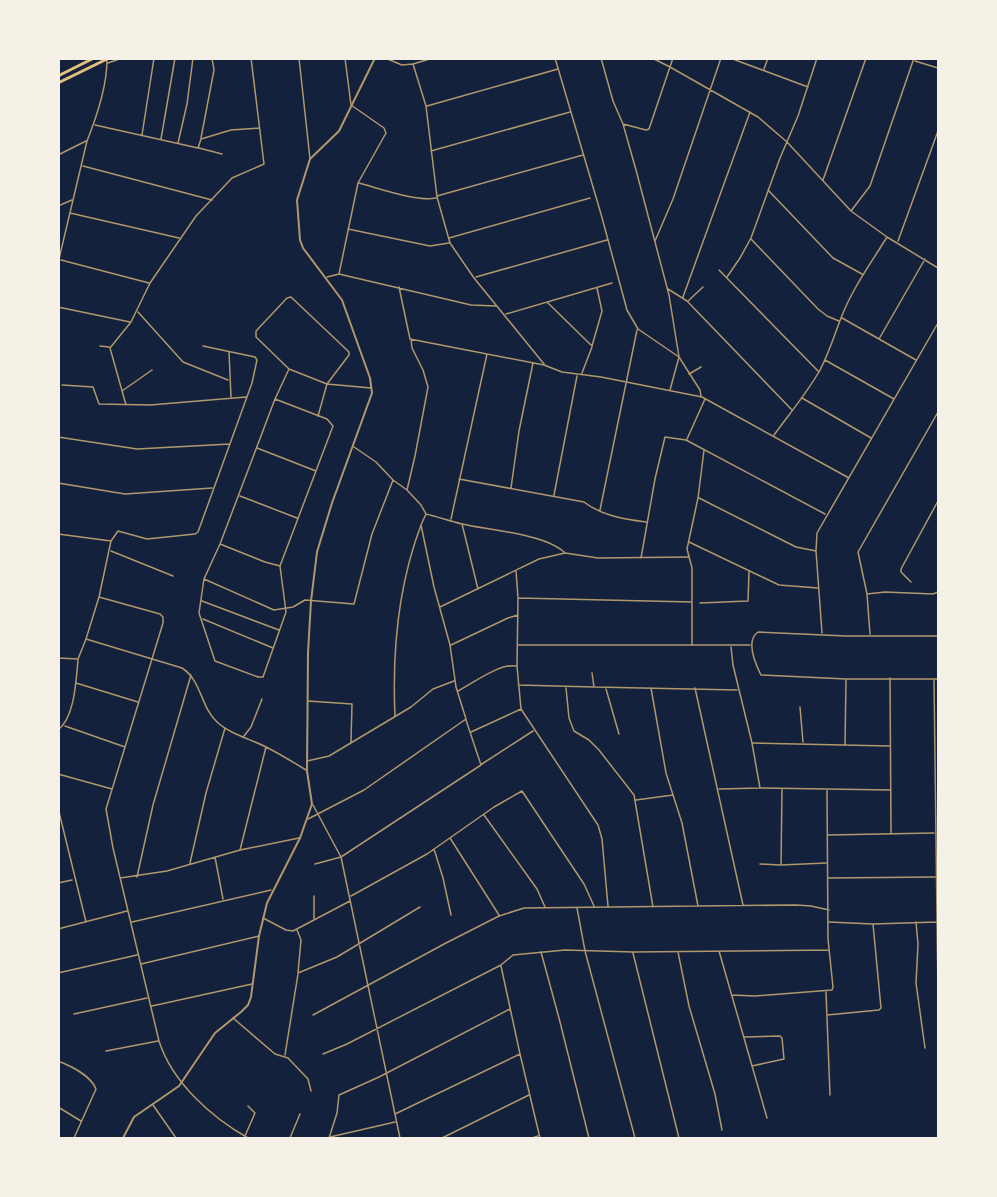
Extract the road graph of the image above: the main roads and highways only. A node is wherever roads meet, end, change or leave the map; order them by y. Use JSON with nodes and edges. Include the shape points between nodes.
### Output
{"nodes":[{"id":1,"x":94,"y":58,"type":"edge"},
{"id":2,"x":108,"y":60,"type":"edge"},
{"id":3,"x":59,"y":75,"type":"edge"},
{"id":4,"x":58,"y":83,"type":"edge"}],
"edges":[{"from":1,"to":3,"type":"main road"},
{"from":2,"to":4,"type":"main road"}]}
